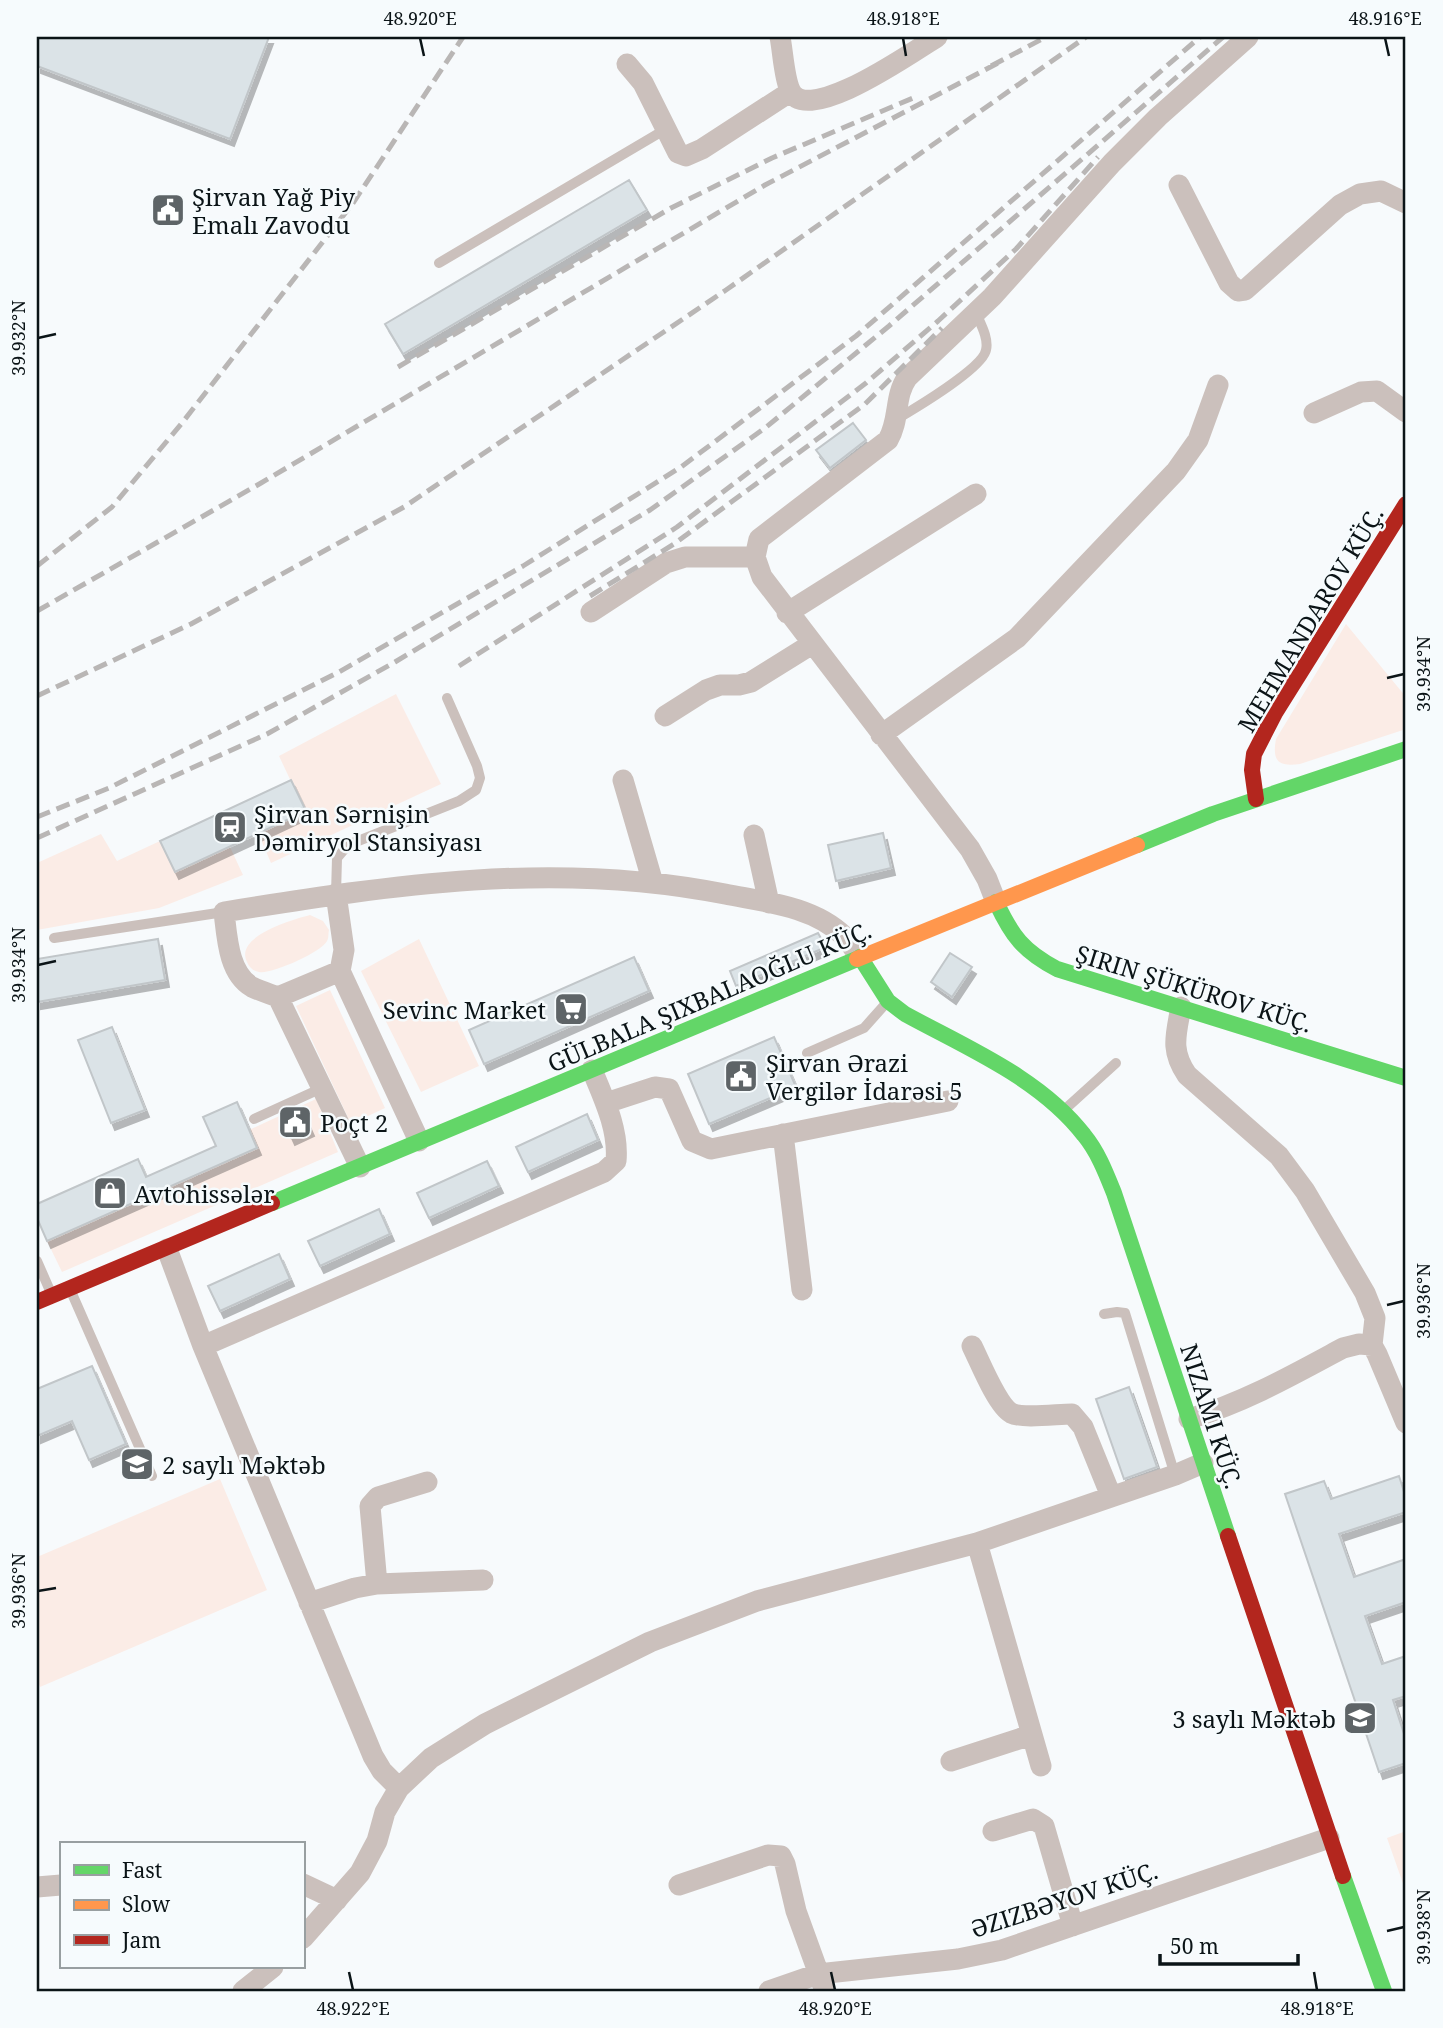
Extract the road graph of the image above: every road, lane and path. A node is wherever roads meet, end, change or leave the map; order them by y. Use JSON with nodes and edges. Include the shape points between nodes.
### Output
{"nodes":[{"id":1,"x":780,"y":37,"type":"edge"},
{"id":2,"x":937,"y":37,"type":"edge"},
{"id":3,"x":1248,"y":37,"type":"edge"},
{"id":4,"x":627,"y":64,"type":"dead end"},
{"id":5,"x":790,"y":92,"type":"junction"},
{"id":6,"x":666,"y":129,"type":"junction"},
{"id":7,"x":1179,"y":185,"type":"dead end"},
{"id":8,"x":1406,"y":203,"type":"edge"},
{"id":9,"x":439,"y":263,"type":"dead end"},
{"id":10,"x":976,"y":313,"type":"junction"},
{"id":11,"x":1219,"y":386,"type":"dead end"},
{"id":12,"x":1406,"y":412,"type":"edge"},
{"id":13,"x":1314,"y":413,"type":"dead end"},
{"id":14,"x":897,"y":419,"type":"junction"},
{"id":15,"x":976,"y":494,"type":"dead end"},
{"id":16,"x":1406,"y":504,"type":"edge"},
{"id":17,"x":755,"y":557,"type":"junction"},
{"id":18,"x":591,"y":611,"type":"dead end"},
{"id":19,"x":787,"y":613,"type":"junction"},
{"id":20,"x":812,"y":644,"type":"junction"},
{"id":21,"x":446,"y":698,"type":"dead end"},
{"id":22,"x":665,"y":716,"type":"dead end"},
{"id":23,"x":881,"y":735,"type":"junction"},
{"id":24,"x":1406,"y":749,"type":"edge"},
{"id":25,"x":622,"y":780,"type":"dead end"},
{"id":26,"x":1256,"y":799,"type":"junction"},
{"id":27,"x":754,"y":835,"type":"dead end"},
{"id":28,"x":653,"y":883,"type":"junction"},
{"id":29,"x":335,"y":894,"type":"junction"},
{"id":30,"x":996,"y":902,"type":"junction"},
{"id":31,"x":769,"y":903,"type":"junction"},
{"id":32,"x":223,"y":912,"type":"junction"},
{"id":33,"x":54,"y":939,"type":"dead end"},
{"id":34,"x":860,"y":957,"type":"junction"},
{"id":35,"x":340,"y":971,"type":"junction"},
{"id":36,"x":278,"y":997,"type":"junction"},
{"id":37,"x":888,"y":1001,"type":"junction"},
{"id":38,"x":1181,"y":1007,"type":"junction"},
{"id":39,"x":807,"y":1053,"type":"dead end"},
{"id":40,"x":1116,"y":1063,"type":"dead end"},
{"id":41,"x":592,"y":1070,"type":"junction"},
{"id":42,"x":1406,"y":1079,"type":"edge"},
{"id":43,"x":322,"y":1088,"type":"junction"},
{"id":44,"x":947,"y":1101,"type":"dead end"},
{"id":45,"x":606,"y":1103,"type":"junction"},
{"id":46,"x":1063,"y":1111,"type":"junction"},
{"id":47,"x":254,"y":1119,"type":"dead end"},
{"id":48,"x":783,"y":1134,"type":"junction"},
{"id":49,"x":419,"y":1141,"type":"junction"},
{"id":50,"x":360,"y":1167,"type":"junction"},
{"id":51,"x":167,"y":1249,"type":"junction"},
{"id":52,"x":37,"y":1261,"type":"edge"},
{"id":53,"x":70,"y":1289,"type":"junction"},
{"id":54,"x":802,"y":1290,"type":"dead end"},
{"id":55,"x":52,"y":1296,"type":"junction"},
{"id":56,"x":37,"y":1302,"type":"edge"},
{"id":57,"x":1104,"y":1314,"type":"dead end"},
{"id":58,"x":1371,"y":1345,"type":"junction"},
{"id":59,"x":203,"y":1346,"type":"junction"},
{"id":60,"x":972,"y":1346,"type":"dead end"},
{"id":61,"x":1188,"y":1419,"type":"junction"},
{"id":62,"x":1406,"y":1423,"type":"edge"},
{"id":63,"x":1203,"y":1463,"type":"junction"},
{"id":64,"x":1175,"y":1475,"type":"junction"},
{"id":65,"x":152,"y":1476,"type":"dead end"},
{"id":66,"x":427,"y":1482,"type":"dead end"},
{"id":67,"x":1111,"y":1496,"type":"junction"},
{"id":68,"x":977,"y":1543,"type":"junction"},
{"id":69,"x":482,"y":1580,"type":"dead end"},
{"id":70,"x":377,"y":1584,"type":"junction"},
{"id":71,"x":309,"y":1603,"type":"junction"},
{"id":72,"x":1031,"y":1735,"type":"junction"},
{"id":73,"x":951,"y":1761,"type":"dead end"},
{"id":74,"x":1041,"y":1766,"type":"dead end"},
{"id":75,"x":399,"y":1788,"type":"junction"},
{"id":76,"x":993,"y":1831,"type":"dead end"},
{"id":77,"x":1329,"y":1838,"type":"junction"},
{"id":78,"x":304,"y":1884,"type":"edge"},
{"id":79,"x":60,"y":1885,"type":"edge"},
{"id":80,"x":679,"y":1885,"type":"dead end"},
{"id":81,"x":37,"y":1887,"type":"edge"},
{"id":82,"x":337,"y":1900,"type":"junction"},
{"id":83,"x":1073,"y":1926,"type":"junction"},
{"id":84,"x":304,"y":1937,"type":"edge"},
{"id":85,"x":272,"y":1968,"type":"edge"},
{"id":86,"x":821,"y":1983,"type":"edge"},
{"id":87,"x":243,"y":1991,"type":"edge"},
{"id":88,"x":769,"y":1991,"type":"edge"},
{"id":89,"x":1384,"y":1991,"type":"edge"}],
"edges":[{"from":1,"to":5,"type":"street"},
{"from":2,"to":5,"type":"street","via":[[846,91],[819,101],[799,100]]},
{"from":3,"to":10,"type":"street","via":[[1112,163]]},
{"from":4,"to":6,"type":"street","via":[[643,83]]},
{"from":5,"to":6,"type":"street","via":[[686,156],[678,153]]},
{"from":6,"to":9,"type":"lane"},
{"from":7,"to":8,"type":"street","via":[[1229,283],[1238,291],[1245,290],[1340,205],[1360,194],[1381,191]]},
{"from":10,"to":14,"type":"street","via":[[907,377],[900,387]]},
{"from":10,"to":14,"type":"lane","via":[[986,339],[982,359]]},
{"from":11,"to":23,"type":"street","via":[[1198,440],[1176,471],[1017,638]]},
{"from":12,"to":13,"type":"street","via":[[1377,391],[1361,392]]},
{"from":14,"to":17,"type":"street","via":[[888,440],[759,539]]},
{"from":15,"to":19,"type":"street"},
{"from":16,"to":26,"type":"main road","name":"MEHMANDAROV KÜÇ.","via":[[1254,754]]},
{"from":17,"to":18,"type":"street","via":[[685,557],[666,563]]},
{"from":17,"to":19,"type":"street","via":[[762,577]]},
{"from":19,"to":20,"type":"street"},
{"from":20,"to":22,"type":"street","via":[[751,682],[705,690]]},
{"from":20,"to":23,"type":"street"},
{"from":21,"to":29,"type":"lane","via":[[477,765],[480,778],[476,790],[348,845],[337,858]]},
{"from":23,"to":30,"type":"street","via":[[970,849]]},
{"from":24,"to":26,"type":"main road"},
{"from":25,"to":28,"type":"street"},
{"from":26,"to":30,"type":"main road"},
{"from":27,"to":31,"type":"street"},
{"from":28,"to":29,"type":"street","via":[[489,878]]},
{"from":28,"to":31,"type":"street"},
{"from":29,"to":32,"type":"street"},
{"from":29,"to":35,"type":"street","via":[[344,950]]},
{"from":30,"to":34,"type":"main road"},
{"from":30,"to":38,"type":"main road","name":"ŞIRIN ŞÜKÜROV KÜÇ.","via":[[1020,946],[1036,958],[1057,969]]},
{"from":31,"to":34,"type":"street","via":[[827,924],[844,936]]},
{"from":32,"to":33,"type":"lane"},
{"from":32,"to":36,"type":"street","via":[[236,970],[250,986]]},
{"from":34,"to":37,"type":"main road","name":"NIZAMI KÜÇ."},
{"from":34,"to":41,"type":"main road"},
{"from":35,"to":36,"type":"street"},
{"from":35,"to":49,"type":"street"},
{"from":36,"to":43,"type":"street"},
{"from":37,"to":39,"type":"lane","via":[[864,1028]]},
{"from":37,"to":46,"type":"main road","name":"NIZAMI KÜÇ.","via":[[1027,1083]]},
{"from":38,"to":42,"type":"main road","name":"ŞIRIN ŞÜKÜROV KÜÇ."},
{"from":38,"to":58,"type":"street","via":[[1174,1044],[1177,1061],[1279,1156],[1305,1191],[1365,1293],[1375,1318]]},
{"from":40,"to":46,"type":"lane"},
{"from":41,"to":45,"type":"street"},
{"from":41,"to":49,"type":"main road"},
{"from":43,"to":47,"type":"lane"},
{"from":43,"to":50,"type":"street"},
{"from":44,"to":48,"type":"street"},
{"from":45,"to":48,"type":"street","via":[[655,1087],[668,1089],[692,1141],[711,1149]]},
{"from":45,"to":59,"type":"street","via":[[618,1145],[616,1161],[604,1172]]},
{"from":46,"to":61,"type":"main road","name":"NIZAMI KÜÇ.","via":[[1085,1135],[1114,1193]]},
{"from":48,"to":54,"type":"street"},
{"from":49,"to":50,"type":"main road"},
{"from":50,"to":51,"type":"main road"},
{"from":51,"to":53,"type":"main road"},
{"from":51,"to":59,"type":"street"},
{"from":52,"to":55,"type":"lane"},
{"from":53,"to":55,"type":"main road"},
{"from":53,"to":65,"type":"lane"},
{"from":55,"to":56,"type":"main road"},
{"from":57,"to":64,"type":"lane","via":[[1125,1313]]},
{"from":58,"to":61,"type":"street","via":[[1343,1348],[1253,1396]]},
{"from":58,"to":62,"type":"street"},
{"from":59,"to":71,"type":"street"},
{"from":60,"to":67,"type":"street","via":[[1011,1413],[1072,1414],[1083,1427]]},
{"from":61,"to":63,"type":"main road","name":"NIZAMI KÜÇ."},
{"from":63,"to":64,"type":"street"},
{"from":63,"to":77,"type":"main road","name":"NIZAMI KÜÇ."},
{"from":64,"to":67,"type":"street"},
{"from":66,"to":70,"type":"street","via":[[378,1497],[370,1506]]},
{"from":67,"to":68,"type":"street"},
{"from":68,"to":72,"type":"street"},
{"from":68,"to":75,"type":"street","via":[[757,1601],[650,1642],[485,1724],[431,1758]]},
{"from":69,"to":70,"type":"street"},
{"from":70,"to":71,"type":"street"},
{"from":71,"to":75,"type":"street","via":[[373,1756]]},
{"from":72,"to":73,"type":"street"},
{"from":72,"to":74,"type":"street"},
{"from":75,"to":82,"type":"street","via":[[360,1872]]},
{"from":76,"to":83,"type":"street","via":[[1033,1819],[1044,1826]]},
{"from":77,"to":83,"type":"street","name":"ƏZIZBƏYOV KÜÇ."},
{"from":77,"to":89,"type":"main road","name":"NIZAMI KÜÇ."},
{"from":78,"to":82,"type":"street"},
{"from":79,"to":81,"type":"street"},
{"from":80,"to":86,"type":"street","via":[[768,1855],[780,1856]]},
{"from":82,"to":84,"type":"street"},
{"from":83,"to":86,"type":"street","name":"ƏZIZBƏYOV KÜÇ.","via":[[1002,1950]]},
{"from":85,"to":87,"type":"street"},
{"from":86,"to":88,"type":"street","name":"ƏZIZBƏYOV KÜÇ."}]}
